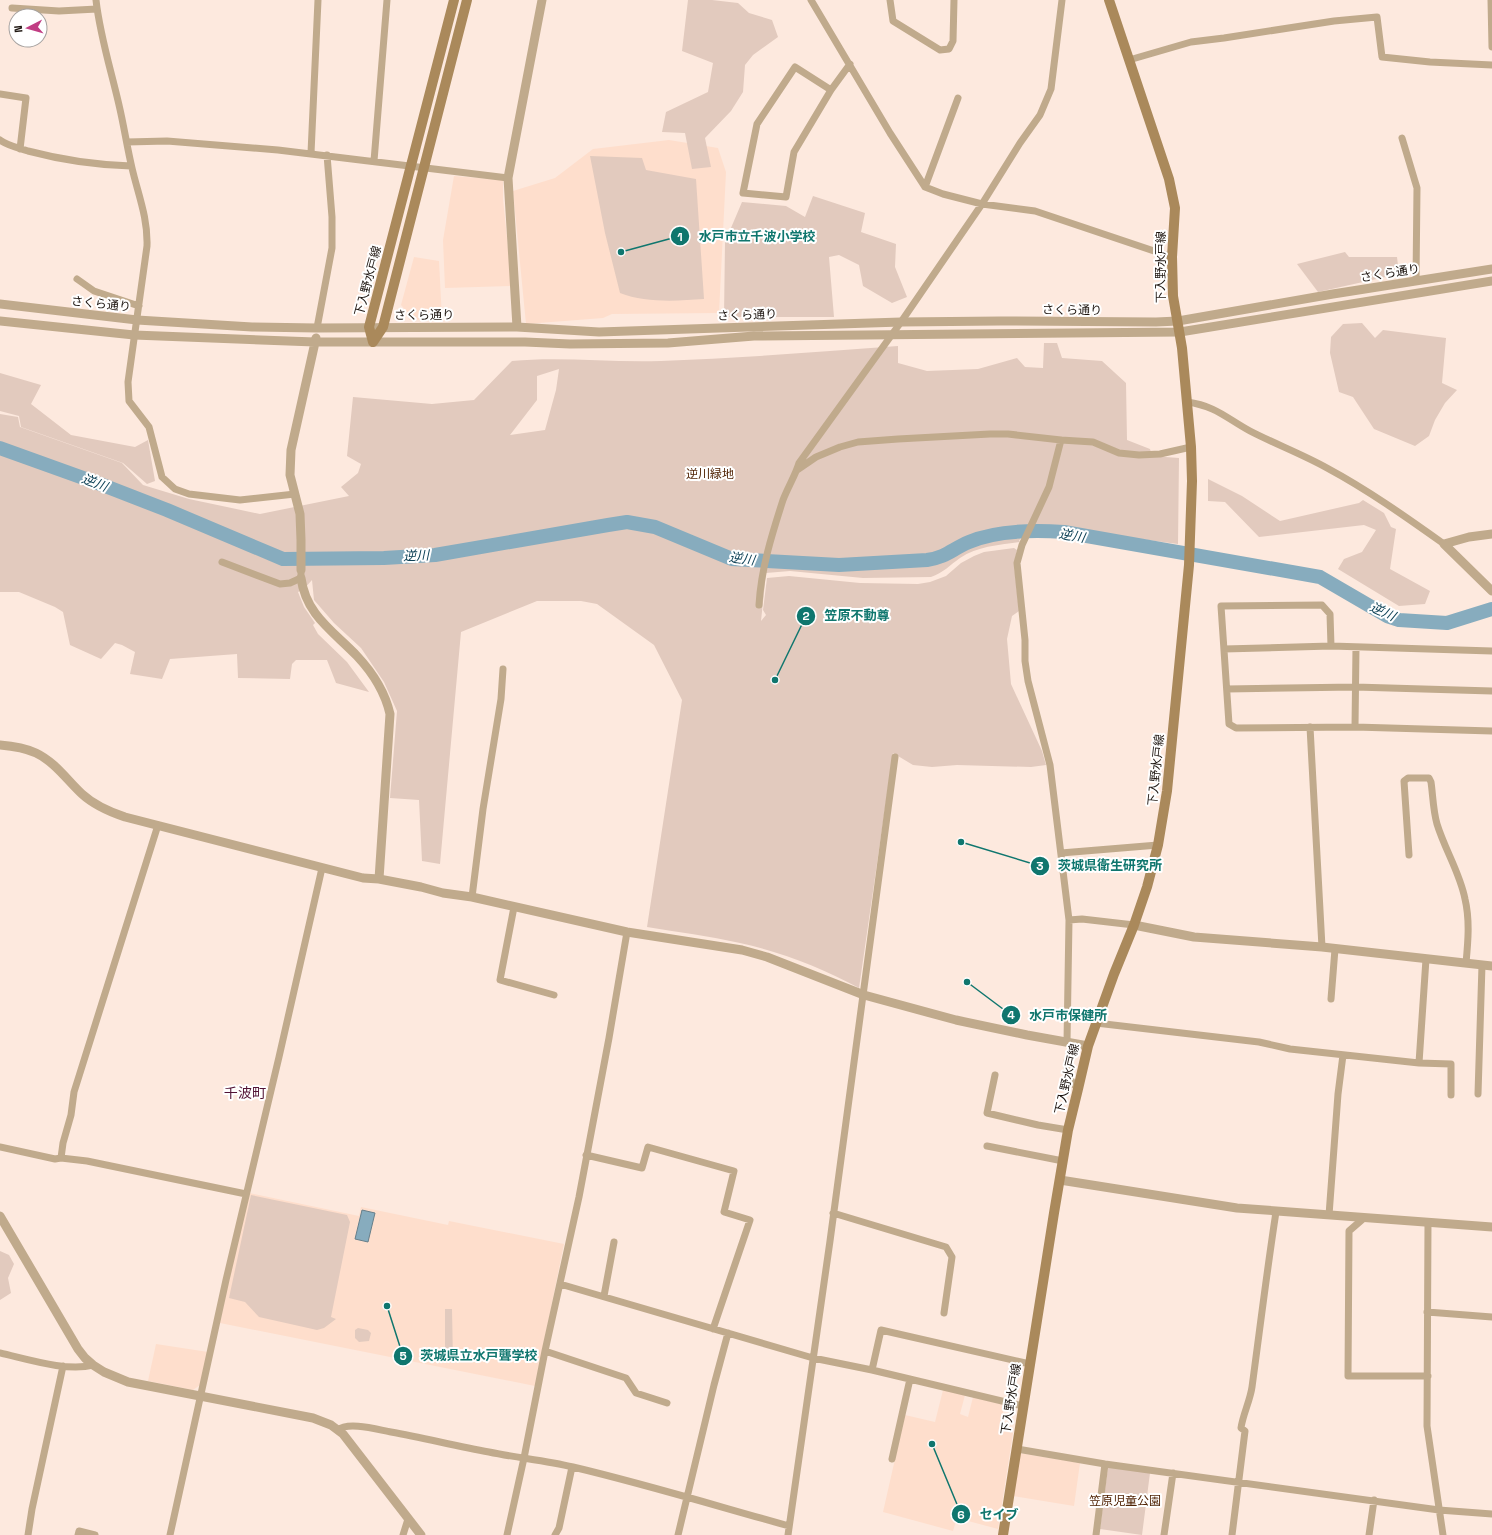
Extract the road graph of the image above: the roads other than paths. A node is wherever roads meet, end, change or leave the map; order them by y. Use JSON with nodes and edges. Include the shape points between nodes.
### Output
{"nodes":[{"id":1,"x":96,"y":0,"type":"edge"},
{"id":2,"x":318,"y":0,"type":"edge"},
{"id":3,"x":387,"y":0,"type":"edge"},
{"id":4,"x":454,"y":0,"type":"edge"},
{"id":5,"x":467,"y":0,"type":"edge"},
{"id":6,"x":542,"y":0,"type":"edge"},
{"id":7,"x":811,"y":0,"type":"edge"},
{"id":8,"x":890,"y":0,"type":"edge"},
{"id":9,"x":954,"y":0,"type":"edge"},
{"id":10,"x":1062,"y":0,"type":"edge"},
{"id":11,"x":1109,"y":0,"type":"edge"},
{"id":12,"x":1491,"y":0,"type":"edge"},
{"id":13,"x":48,"y":10,"type":"edge"},
{"id":14,"x":97,"y":10,"type":"junction"},
{"id":15,"x":1492,"y":48,"type":"edge"},
{"id":16,"x":1129,"y":60,"type":"junction"},
{"id":17,"x":850,"y":64,"type":"junction"},
{"id":18,"x":1492,"y":65,"type":"edge"},
{"id":19,"x":831,"y":90,"type":"junction"},
{"id":20,"x":0,"y":94,"type":"edge"},
{"id":21,"x":958,"y":98,"type":"dead end"},
{"id":22,"x":1402,"y":138,"type":"dead end"},
{"id":23,"x":0,"y":140,"type":"edge"},
{"id":24,"x":127,"y":142,"type":"junction"},
{"id":25,"x":20,"y":149,"type":"junction"},
{"id":26,"x":311,"y":154,"type":"junction"},
{"id":27,"x":327,"y":155,"type":"junction"},
{"id":28,"x":374,"y":161,"type":"junction"},
{"id":29,"x":131,"y":166,"type":"junction"},
{"id":30,"x":411,"y":166,"type":"junction"},
{"id":31,"x":423,"y":169,"type":"junction"},
{"id":32,"x":508,"y":178,"type":"junction"},
{"id":33,"x":925,"y":186,"type":"junction"},
{"id":34,"x":982,"y":204,"type":"junction"},
{"id":35,"x":1172,"y":257,"type":"junction"},
{"id":36,"x":1492,"y":269,"type":"edge"},
{"id":37,"x":76,"y":279,"type":"dead end"},
{"id":38,"x":1416,"y":281,"type":"junction"},
{"id":39,"x":1492,"y":281,"type":"edge"},
{"id":40,"x":0,"y":304,"type":"edge"},
{"id":41,"x":139,"y":306,"type":"junction"},
{"id":42,"x":137,"y":320,"type":"junction"},
{"id":43,"x":0,"y":321,"type":"edge"},
{"id":44,"x":1178,"y":321,"type":"junction"},
{"id":45,"x":901,"y":322,"type":"junction"},
{"id":46,"x":369,"y":327,"type":"junction"},
{"id":47,"x":383,"y":327,"type":"junction"},
{"id":48,"x":517,"y":327,"type":"junction"},
{"id":49,"x":317,"y":328,"type":"junction"},
{"id":50,"x":1180,"y":332,"type":"junction"},
{"id":51,"x":134,"y":335,"type":"junction"},
{"id":52,"x":892,"y":335,"type":"junction"},
{"id":53,"x":315,"y":342,"type":"junction"},
{"id":54,"x":373,"y":342,"type":"junction"},
{"id":55,"x":1187,"y":402,"type":"junction"},
{"id":56,"x":1061,"y":440,"type":"junction"},
{"id":57,"x":1191,"y":447,"type":"junction"},
{"id":58,"x":797,"y":470,"type":"junction"},
{"id":59,"x":295,"y":494,"type":"junction"},
{"id":60,"x":1492,"y":534,"type":"edge"},
{"id":61,"x":1444,"y":544,"type":"junction"},
{"id":62,"x":222,"y":562,"type":"dead end"},
{"id":63,"x":301,"y":574,"type":"junction"},
{"id":64,"x":1492,"y":591,"type":"edge"},
{"id":65,"x":759,"y":605,"type":"dead end"},
{"id":66,"x":1331,"y":646,"type":"junction"},
{"id":67,"x":1356,"y":648,"type":"junction"},
{"id":68,"x":1224,"y":649,"type":"junction"},
{"id":69,"x":1492,"y":651,"type":"edge"},
{"id":70,"x":503,"y":669,"type":"dead end"},
{"id":71,"x":1355,"y":687,"type":"junction"},
{"id":72,"x":1227,"y":689,"type":"junction"},
{"id":73,"x":1492,"y":691,"type":"edge"},
{"id":74,"x":1310,"y":727,"type":"junction"},
{"id":75,"x":1355,"y":727,"type":"junction"},
{"id":76,"x":1492,"y":731,"type":"edge"},
{"id":77,"x":0,"y":745,"type":"edge"},
{"id":78,"x":895,"y":757,"type":"dead end"},
{"id":79,"x":158,"y":825,"type":"junction"},
{"id":80,"x":1158,"y":845,"type":"junction"},
{"id":81,"x":1061,"y":853,"type":"junction"},
{"id":82,"x":1409,"y":855,"type":"dead end"},
{"id":83,"x":322,"y":868,"type":"junction"},
{"id":84,"x":379,"y":879,"type":"junction"},
{"id":85,"x":472,"y":898,"type":"junction"},
{"id":86,"x":514,"y":907,"type":"junction"},
{"id":87,"x":1069,"y":920,"type":"junction"},
{"id":88,"x":1134,"y":924,"type":"junction"},
{"id":89,"x":627,"y":932,"type":"junction"},
{"id":90,"x":1322,"y":947,"type":"junction"},
{"id":91,"x":1335,"y":949,"type":"junction"},
{"id":92,"x":1426,"y":959,"type":"junction"},
{"id":93,"x":1466,"y":963,"type":"junction"},
{"id":94,"x":1482,"y":965,"type":"junction"},
{"id":95,"x":1492,"y":966,"type":"edge"},
{"id":96,"x":554,"y":995,"type":"dead end"},
{"id":97,"x":864,"y":995,"type":"junction"},
{"id":98,"x":1331,"y":999,"type":"dead end"},
{"id":99,"x":1096,"y":1023,"type":"junction"},
{"id":100,"x":1067,"y":1042,"type":"junction"},
{"id":101,"x":1088,"y":1046,"type":"junction"},
{"id":102,"x":1343,"y":1055,"type":"junction"},
{"id":103,"x":1067,"y":1061,"type":"dead end"},
{"id":104,"x":1419,"y":1063,"type":"junction"},
{"id":105,"x":995,"y":1075,"type":"dead end"},
{"id":106,"x":1078,"y":1089,"type":"junction"},
{"id":107,"x":1478,"y":1094,"type":"dead end"},
{"id":108,"x":1451,"y":1095,"type":"dead end"},
{"id":109,"x":1068,"y":1130,"type":"junction"},
{"id":110,"x":987,"y":1146,"type":"dead end"},
{"id":111,"x":0,"y":1147,"type":"edge"},
{"id":112,"x":586,"y":1155,"type":"junction"},
{"id":113,"x":61,"y":1158,"type":"junction"},
{"id":114,"x":1063,"y":1161,"type":"junction"},
{"id":115,"x":1060,"y":1180,"type":"junction"},
{"id":116,"x":246,"y":1194,"type":"junction"},
{"id":117,"x":1276,"y":1212,"type":"junction"},
{"id":118,"x":834,"y":1213,"type":"junction"},
{"id":119,"x":1330,"y":1215,"type":"junction"},
{"id":120,"x":0,"y":1216,"type":"edge"},
{"id":121,"x":1364,"y":1218,"type":"junction"},
{"id":122,"x":1428,"y":1222,"type":"junction"},
{"id":123,"x":1492,"y":1227,"type":"edge"},
{"id":124,"x":614,"y":1242,"type":"dead end"},
{"id":125,"x":560,"y":1284,"type":"junction"},
{"id":126,"x":604,"y":1296,"type":"junction"},
{"id":127,"x":1427,"y":1312,"type":"junction"},
{"id":128,"x":944,"y":1313,"type":"dead end"},
{"id":129,"x":1492,"y":1317,"type":"edge"},
{"id":130,"x":713,"y":1329,"type":"junction"},
{"id":131,"x":728,"y":1333,"type":"junction"},
{"id":132,"x":545,"y":1351,"type":"junction"},
{"id":133,"x":0,"y":1353,"type":"edge"},
{"id":134,"x":814,"y":1358,"type":"junction"},
{"id":135,"x":1030,"y":1364,"type":"junction"},
{"id":136,"x":93,"y":1365,"type":"junction"},
{"id":137,"x":63,"y":1366,"type":"junction"},
{"id":138,"x":872,"y":1370,"type":"junction"},
{"id":139,"x":1428,"y":1376,"type":"junction"},
{"id":140,"x":910,"y":1379,"type":"junction"},
{"id":141,"x":200,"y":1397,"type":"junction"},
{"id":142,"x":667,"y":1403,"type":"dead end"},
{"id":143,"x":1023,"y":1406,"type":"junction"},
{"id":144,"x":338,"y":1430,"type":"junction"},
{"id":145,"x":1017,"y":1449,"type":"junction"},
{"id":146,"x":524,"y":1458,"type":"junction"},
{"id":147,"x":892,"y":1460,"type":"dead end"},
{"id":148,"x":1105,"y":1464,"type":"junction"},
{"id":149,"x":572,"y":1467,"type":"junction"},
{"id":150,"x":1173,"y":1473,"type":"junction"},
{"id":151,"x":1239,"y":1482,"type":"junction"},
{"id":152,"x":688,"y":1498,"type":"junction"},
{"id":153,"x":1374,"y":1500,"type":"junction"},
{"id":154,"x":1439,"y":1510,"type":"junction"},
{"id":155,"x":1492,"y":1514,"type":"edge"},
{"id":156,"x":408,"y":1519,"type":"junction"},
{"id":157,"x":789,"y":1526,"type":"junction"},
{"id":158,"x":28,"y":1535,"type":"edge"},
{"id":159,"x":78,"y":1535,"type":"edge"},
{"id":160,"x":95,"y":1535,"type":"edge"},
{"id":161,"x":170,"y":1535,"type":"edge"},
{"id":162,"x":403,"y":1535,"type":"edge"},
{"id":163,"x":421,"y":1535,"type":"edge"},
{"id":164,"x":507,"y":1535,"type":"edge"},
{"id":165,"x":555,"y":1535,"type":"edge"},
{"id":166,"x":678,"y":1535,"type":"edge"},
{"id":167,"x":788,"y":1535,"type":"edge"},
{"id":168,"x":1003,"y":1535,"type":"edge"},
{"id":169,"x":1096,"y":1535,"type":"edge"},
{"id":170,"x":1164,"y":1535,"type":"edge"},
{"id":171,"x":1232,"y":1535,"type":"edge"},
{"id":172,"x":1369,"y":1535,"type":"edge"},
{"id":173,"x":1443,"y":1535,"type":"edge"}],
"edges":[{"from":1,"to":14,"type":"street"},
{"from":2,"to":26,"type":"street"},
{"from":3,"to":28,"type":"street"},
{"from":4,"to":30,"type":"main road","name":"下入野水戸線"},
{"from":5,"to":31,"type":"main road"},
{"from":6,"to":32,"type":"street"},
{"from":7,"to":17,"type":"street"},
{"from":8,"to":9,"type":"street","via":[[894,22],[940,50],[950,49],[953,41]]},
{"from":10,"to":34,"type":"street","via":[[1051,89],[1040,115]]},
{"from":11,"to":16,"type":"main road","name":"下入野水戸線"},
{"from":12,"to":15,"type":"street"},
{"from":13,"to":14,"type":"street"},
{"from":14,"to":24,"type":"street"},
{"from":16,"to":18,"type":"street","via":[[1191,42],[1377,17],[1382,57]]},
{"from":16,"to":35,"type":"main road","name":"下入野水戸線","via":[[1173,194],[1175,208]]},
{"from":17,"to":19,"type":"street"},
{"from":17,"to":33,"type":"street","via":[[890,133]]},
{"from":19,"to":19,"type":"street","via":[[794,152],[786,197],[743,194],[757,124],[795,67]]},
{"from":20,"to":25,"type":"street","via":[[26,98]]},
{"from":21,"to":33,"type":"street"},
{"from":22,"to":38,"type":"street","via":[[1417,188]]},
{"from":23,"to":25,"type":"street"},
{"from":24,"to":26,"type":"street","via":[[167,141]]},
{"from":24,"to":29,"type":"street"},
{"from":25,"to":29,"type":"street","via":[[64,160]]},
{"from":26,"to":27,"type":"street"},
{"from":27,"to":28,"type":"street"},
{"from":27,"to":49,"type":"street","via":[[332,248]]},
{"from":28,"to":30,"type":"street"},
{"from":29,"to":41,"type":"street","via":[[148,232]]},
{"from":30,"to":31,"type":"street"},
{"from":30,"to":46,"type":"main road","name":"下入野水戸線"},
{"from":31,"to":32,"type":"street"},
{"from":31,"to":47,"type":"main road"},
{"from":32,"to":48,"type":"street"},
{"from":33,"to":34,"type":"street","via":[[943,194]]},
{"from":34,"to":35,"type":"street","via":[[1035,211]]},
{"from":34,"to":45,"type":"street"},
{"from":35,"to":44,"type":"main road","name":"下入野水戸線","via":[[1173,296]]},
{"from":36,"to":38,"type":"street","name":"さくら通り"},
{"from":37,"to":41,"type":"street","via":[[94,291]]},
{"from":38,"to":44,"type":"street","name":"さくら通り"},
{"from":39,"to":50,"type":"street","name":"さくら通り"},
{"from":40,"to":42,"type":"street","name":"さくら通り"},
{"from":41,"to":42,"type":"street"},
{"from":42,"to":49,"type":"street","name":"さくら通り"},
{"from":42,"to":51,"type":"street"},
{"from":43,"to":51,"type":"street","name":"さくら通り"},
{"from":44,"to":45,"type":"street","name":"さくら通り"},
{"from":44,"to":50,"type":"main road","name":"下入野水戸線"},
{"from":45,"to":48,"type":"street","name":"さくら通り","via":[[599,332]]},
{"from":45,"to":52,"type":"street"},
{"from":46,"to":47,"type":"street","name":"さくら通り"},
{"from":46,"to":49,"type":"street","name":"さくら通り"},
{"from":46,"to":54,"type":"main road","name":"下入野水戸線"},
{"from":47,"to":48,"type":"street","name":"さくら通り"},
{"from":47,"to":54,"type":"main road"},
{"from":49,"to":53,"type":"street"},
{"from":50,"to":52,"type":"street","name":"さくら通り"},
{"from":50,"to":55,"type":"main road","name":"下入野水戸線"},
{"from":51,"to":53,"type":"street","name":"さくら通り"},
{"from":51,"to":59,"type":"street","via":[[128,382],[129,401],[149,427],[162,477],[175,489],[189,494],[240,500]]},
{"from":52,"to":54,"type":"street","name":"さくら通り","via":[[754,336],[660,343]]},
{"from":52,"to":58,"type":"street","via":[[799,462]]},
{"from":53,"to":54,"type":"street","name":"さくら通り"},
{"from":53,"to":59,"type":"street","via":[[290,450],[290,476]]},
{"from":55,"to":57,"type":"main road","name":"下入野水戸線"},
{"from":55,"to":61,"type":"street","via":[[1215,409],[1250,431],[1326,467],[1372,494]]},
{"from":56,"to":57,"type":"street","via":[[1093,442],[1119,453],[1139,456]]},
{"from":56,"to":58,"type":"street","via":[[990,434],[858,442],[816,458]]},
{"from":56,"to":81,"type":"street","via":[[1049,487],[1022,545],[1017,564],[1028,681],[1050,765]]},
{"from":57,"to":80,"type":"main road","name":"下入野水戸線","via":[[1191,543],[1167,791]]},
{"from":58,"to":65,"type":"street","via":[[783,500],[768,550]]},
{"from":59,"to":63,"type":"street","via":[[300,514]]},
{"from":60,"to":61,"type":"street"},
{"from":61,"to":64,"type":"street"},
{"from":62,"to":63,"type":"street","via":[[280,584],[290,583]]},
{"from":63,"to":84,"type":"street","via":[[306,601],[312,611],[358,657],[380,686],[387,702],[390,714]]},
{"from":66,"to":67,"type":"street"},
{"from":66,"to":68,"type":"street"},
{"from":66,"to":68,"type":"street","via":[[1330,614],[1322,605],[1221,606]]},
{"from":67,"to":69,"type":"street"},
{"from":67,"to":71,"type":"street"},
{"from":68,"to":72,"type":"street"},
{"from":70,"to":85,"type":"street","via":[[501,699]]},
{"from":71,"to":72,"type":"street"},
{"from":71,"to":73,"type":"street"},
{"from":71,"to":75,"type":"street"},
{"from":72,"to":74,"type":"street","via":[[1230,724],[1236,728]]},
{"from":74,"to":75,"type":"street"},
{"from":74,"to":90,"type":"street"},
{"from":75,"to":76,"type":"street"},
{"from":77,"to":79,"type":"street","via":[[27,750],[46,759],[99,806],[113,813]]},
{"from":78,"to":97,"type":"street"},
{"from":79,"to":83,"type":"street"},
{"from":79,"to":113,"type":"street","via":[[74,1092]]},
{"from":80,"to":81,"type":"street"},
{"from":80,"to":88,"type":"main road","name":"下入野水戸線"},
{"from":81,"to":87,"type":"street"},
{"from":82,"to":93,"type":"street","via":[[1404,781],[1408,778],[1429,778],[1432,782],[1434,812],[1466,900]]},
{"from":83,"to":84,"type":"street","via":[[363,878]]},
{"from":83,"to":116,"type":"street"},
{"from":84,"to":85,"type":"street"},
{"from":85,"to":86,"type":"street"},
{"from":86,"to":89,"type":"street"},
{"from":86,"to":96,"type":"street","via":[[500,980]]},
{"from":87,"to":88,"type":"street"},
{"from":87,"to":100,"type":"street"},
{"from":88,"to":90,"type":"street","via":[[1194,937]]},
{"from":88,"to":99,"type":"main road","name":"下入野水戸線"},
{"from":89,"to":97,"type":"street","via":[[742,950],[767,957]]},
{"from":89,"to":112,"type":"street"},
{"from":90,"to":91,"type":"street"},
{"from":91,"to":92,"type":"street"},
{"from":91,"to":98,"type":"street"},
{"from":92,"to":93,"type":"street"},
{"from":92,"to":104,"type":"street"},
{"from":93,"to":94,"type":"street"},
{"from":94,"to":95,"type":"street"},
{"from":94,"to":107,"type":"street"},
{"from":97,"to":100,"type":"street","via":[[956,1020]]},
{"from":97,"to":118,"type":"street"},
{"from":99,"to":101,"type":"main road","name":"下入野水戸線"},
{"from":99,"to":102,"type":"street","via":[[1259,1042],[1290,1049]]},
{"from":100,"to":101,"type":"street"},
{"from":101,"to":106,"type":"main road","name":"下入野水戸線"},
{"from":102,"to":104,"type":"street"},
{"from":102,"to":119,"type":"street"},
{"from":103,"to":106,"type":"street","via":[[1067,1075]]},
{"from":104,"to":108,"type":"street","via":[[1451,1064]]},
{"from":105,"to":109,"type":"street","via":[[987,1113]]},
{"from":106,"to":109,"type":"main road","name":"下入野水戸線"},
{"from":109,"to":114,"type":"main road","name":"下入野水戸線"},
{"from":110,"to":114,"type":"street"},
{"from":111,"to":113,"type":"street","via":[[55,1159]]},
{"from":112,"to":125,"type":"street"},
{"from":112,"to":130,"type":"street","via":[[642,1168],[648,1147],[734,1171],[724,1212],[750,1220]]},
{"from":113,"to":116,"type":"street","via":[[87,1161]]},
{"from":114,"to":115,"type":"main road","name":"下入野水戸線"},
{"from":115,"to":117,"type":"street"},
{"from":115,"to":135,"type":"main road","name":"下入野水戸線"},
{"from":116,"to":141,"type":"street"},
{"from":117,"to":119,"type":"street"},
{"from":117,"to":151,"type":"street","via":[[1252,1389],[1241,1428],[1245,1431]]},
{"from":118,"to":128,"type":"street","via":[[946,1247],[952,1257]]},
{"from":118,"to":134,"type":"street"},
{"from":119,"to":121,"type":"street"},
{"from":120,"to":136,"type":"street","via":[[67,1332]]},
{"from":121,"to":122,"type":"street"},
{"from":121,"to":139,"type":"street","via":[[1349,1231],[1348,1376]]},
{"from":122,"to":123,"type":"street"},
{"from":122,"to":127,"type":"street"},
{"from":124,"to":126,"type":"street"},
{"from":125,"to":126,"type":"street"},
{"from":125,"to":132,"type":"street"},
{"from":126,"to":130,"type":"street"},
{"from":127,"to":129,"type":"street"},
{"from":127,"to":139,"type":"street"},
{"from":130,"to":131,"type":"street"},
{"from":131,"to":134,"type":"street"},
{"from":131,"to":152,"type":"street"},
{"from":132,"to":142,"type":"street","via":[[626,1378],[636,1393]]},
{"from":132,"to":146,"type":"street"},
{"from":133,"to":137,"type":"street"},
{"from":134,"to":138,"type":"street"},
{"from":134,"to":157,"type":"street"},
{"from":135,"to":138,"type":"street","via":[[881,1330]]},
{"from":135,"to":143,"type":"main road","name":"下入野水戸線"},
{"from":136,"to":137,"type":"street","via":[[78,1368]]},
{"from":136,"to":141,"type":"street","via":[[128,1382]]},
{"from":137,"to":158,"type":"street"},
{"from":138,"to":140,"type":"street"},
{"from":139,"to":154,"type":"street","via":[[1427,1426]]},
{"from":140,"to":143,"type":"street"},
{"from":140,"to":147,"type":"street"},
{"from":141,"to":144,"type":"street","via":[[313,1418]]},
{"from":141,"to":161,"type":"street"},
{"from":143,"to":145,"type":"main road","name":"下入野水戸線"},
{"from":144,"to":146,"type":"street","via":[[352,1426],[368,1428]]},
{"from":144,"to":156,"type":"street"},
{"from":145,"to":148,"type":"street"},
{"from":145,"to":168,"type":"main road","name":"下入野水戸線"},
{"from":146,"to":149,"type":"street"},
{"from":146,"to":164,"type":"street"},
{"from":148,"to":150,"type":"street"},
{"from":148,"to":169,"type":"street"},
{"from":149,"to":152,"type":"street"},
{"from":149,"to":165,"type":"street","via":[[559,1528]]},
{"from":150,"to":151,"type":"street"},
{"from":150,"to":170,"type":"street"},
{"from":151,"to":153,"type":"street"},
{"from":151,"to":171,"type":"street"},
{"from":152,"to":157,"type":"street"},
{"from":152,"to":166,"type":"street"},
{"from":153,"to":154,"type":"street"},
{"from":153,"to":172,"type":"street"},
{"from":154,"to":155,"type":"street"},
{"from":154,"to":173,"type":"street"},
{"from":156,"to":162,"type":"street"},
{"from":156,"to":163,"type":"street"},
{"from":157,"to":167,"type":"street"},
{"from":159,"to":160,"type":"street","via":[[79,1532]]}]}
